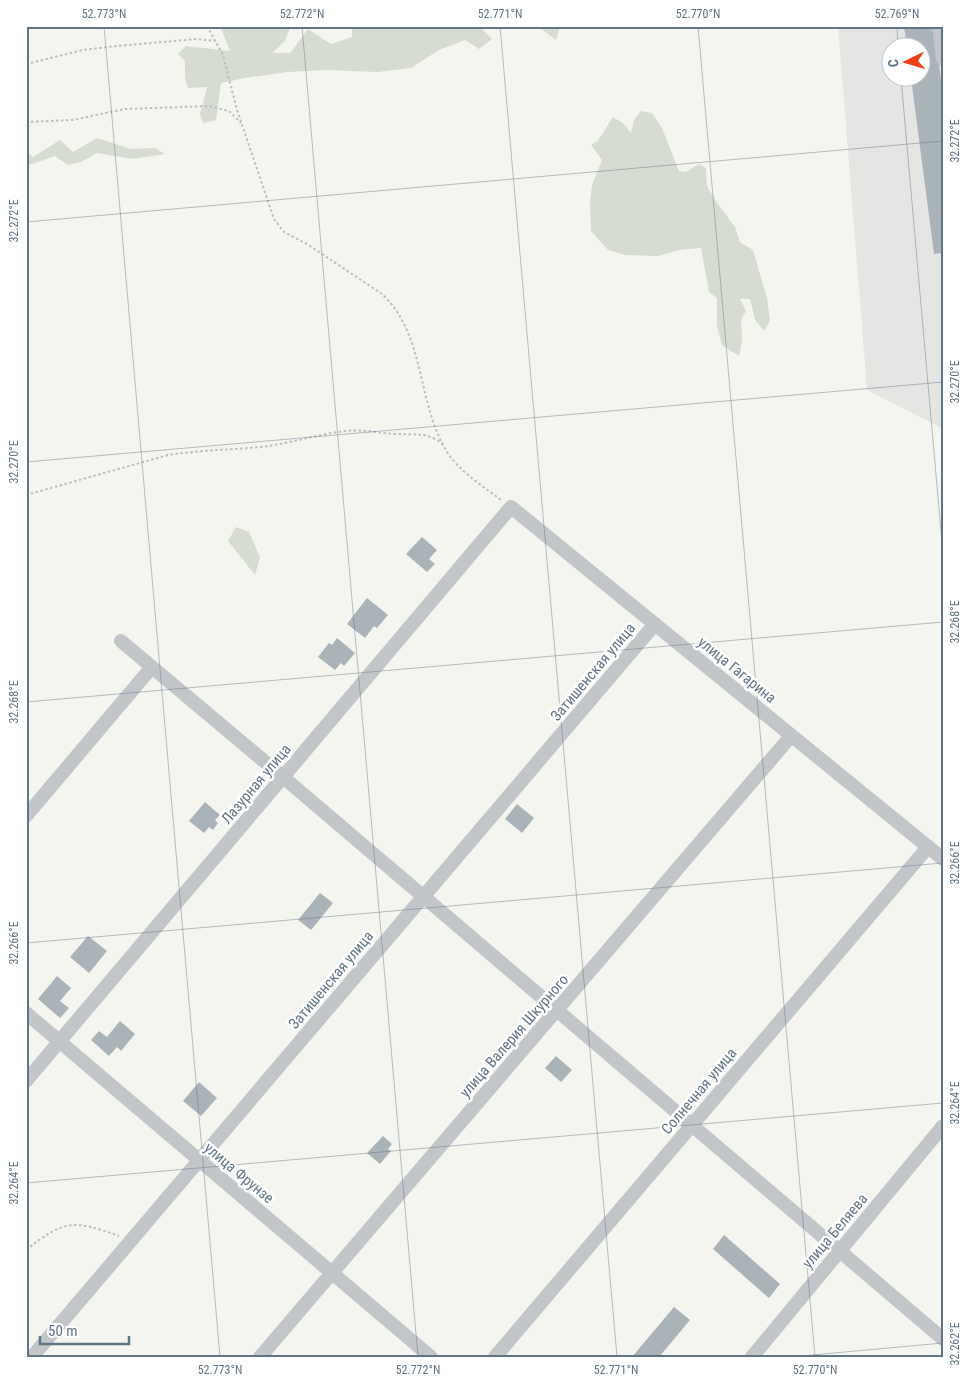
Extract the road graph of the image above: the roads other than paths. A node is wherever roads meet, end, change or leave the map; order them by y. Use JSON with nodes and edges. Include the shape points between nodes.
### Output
{"nodes":[{"id":1,"x":939,"y":26,"type":"edge"},
{"id":2,"x":943,"y":59,"type":"edge"},
{"id":3,"x":511,"y":507,"type":"joint"},
{"id":4,"x":655,"y":624,"type":"junction"},
{"id":5,"x":121,"y":641,"type":"dead end"},
{"id":6,"x":152,"y":667,"type":"junction"},
{"id":7,"x":791,"y":736,"type":"junction"},
{"id":8,"x":283,"y":777,"type":"junction"},
{"id":9,"x":26,"y":816,"type":"edge"},
{"id":10,"x":928,"y":847,"type":"junction"},
{"id":11,"x":943,"y":859,"type":"edge"},
{"id":12,"x":424,"y":896,"type":"junction"},
{"id":13,"x":557,"y":1010,"type":"junction"},
{"id":14,"x":26,"y":1013,"type":"edge"},
{"id":15,"x":60,"y":1042,"type":"junction"},
{"id":16,"x":26,"y":1081,"type":"edge"},
{"id":17,"x":692,"y":1125,"type":"junction"},
{"id":18,"x":943,"y":1126,"type":"edge"},
{"id":19,"x":199,"y":1160,"type":"junction"},
{"id":20,"x":839,"y":1251,"type":"junction"},
{"id":21,"x":332,"y":1273,"type":"junction"},
{"id":22,"x":943,"y":1339,"type":"edge"},
{"id":23,"x":32,"y":1357,"type":"edge"},
{"id":24,"x":260,"y":1357,"type":"edge"},
{"id":25,"x":431,"y":1357,"type":"edge"},
{"id":26,"x":495,"y":1357,"type":"edge"},
{"id":27,"x":752,"y":1357,"type":"edge"}],
"edges":[{"from":1,"to":2,"type":"street"},
{"from":3,"to":4,"type":"street","name":"улица Гагарина"},
{"from":3,"to":8,"type":"street","name":"Лазурная улица"},
{"from":4,"to":7,"type":"street","name":"улица Гагарина"},
{"from":4,"to":12,"type":"street","name":"Затишенская улица"},
{"from":5,"to":6,"type":"street"},
{"from":6,"to":8,"type":"street"},
{"from":6,"to":9,"type":"street"},
{"from":7,"to":10,"type":"street","name":"улица Гагарина"},
{"from":7,"to":13,"type":"street","name":"улица Валерия Шкурного"},
{"from":8,"to":12,"type":"street"},
{"from":8,"to":15,"type":"street","name":"Лазурная улица"},
{"from":10,"to":11,"type":"street","name":"улица Гагарина"},
{"from":10,"to":17,"type":"street","name":"Солнечная улица"},
{"from":12,"to":13,"type":"street"},
{"from":12,"to":19,"type":"street","name":"Затишенская улица"},
{"from":13,"to":17,"type":"street"},
{"from":13,"to":21,"type":"street","name":"улица Валерия Шкурного"},
{"from":14,"to":15,"type":"street","name":"улица Фрунзе"},
{"from":15,"to":16,"type":"street","name":"Лазурная улица"},
{"from":15,"to":19,"type":"street","name":"улица Фрунзе"},
{"from":17,"to":20,"type":"street"},
{"from":17,"to":26,"type":"street","name":"Солнечная улица"},
{"from":18,"to":20,"type":"street","name":"улица Беляева"},
{"from":19,"to":21,"type":"street","name":"улица Фрунзе"},
{"from":19,"to":23,"type":"street","name":"Затишенская улица"},
{"from":20,"to":22,"type":"street"},
{"from":20,"to":27,"type":"street","name":"улица Беляева"},
{"from":21,"to":24,"type":"street","name":"улица Валерия Шкурного"},
{"from":21,"to":25,"type":"street","name":"улица Фрунзе"}]}
